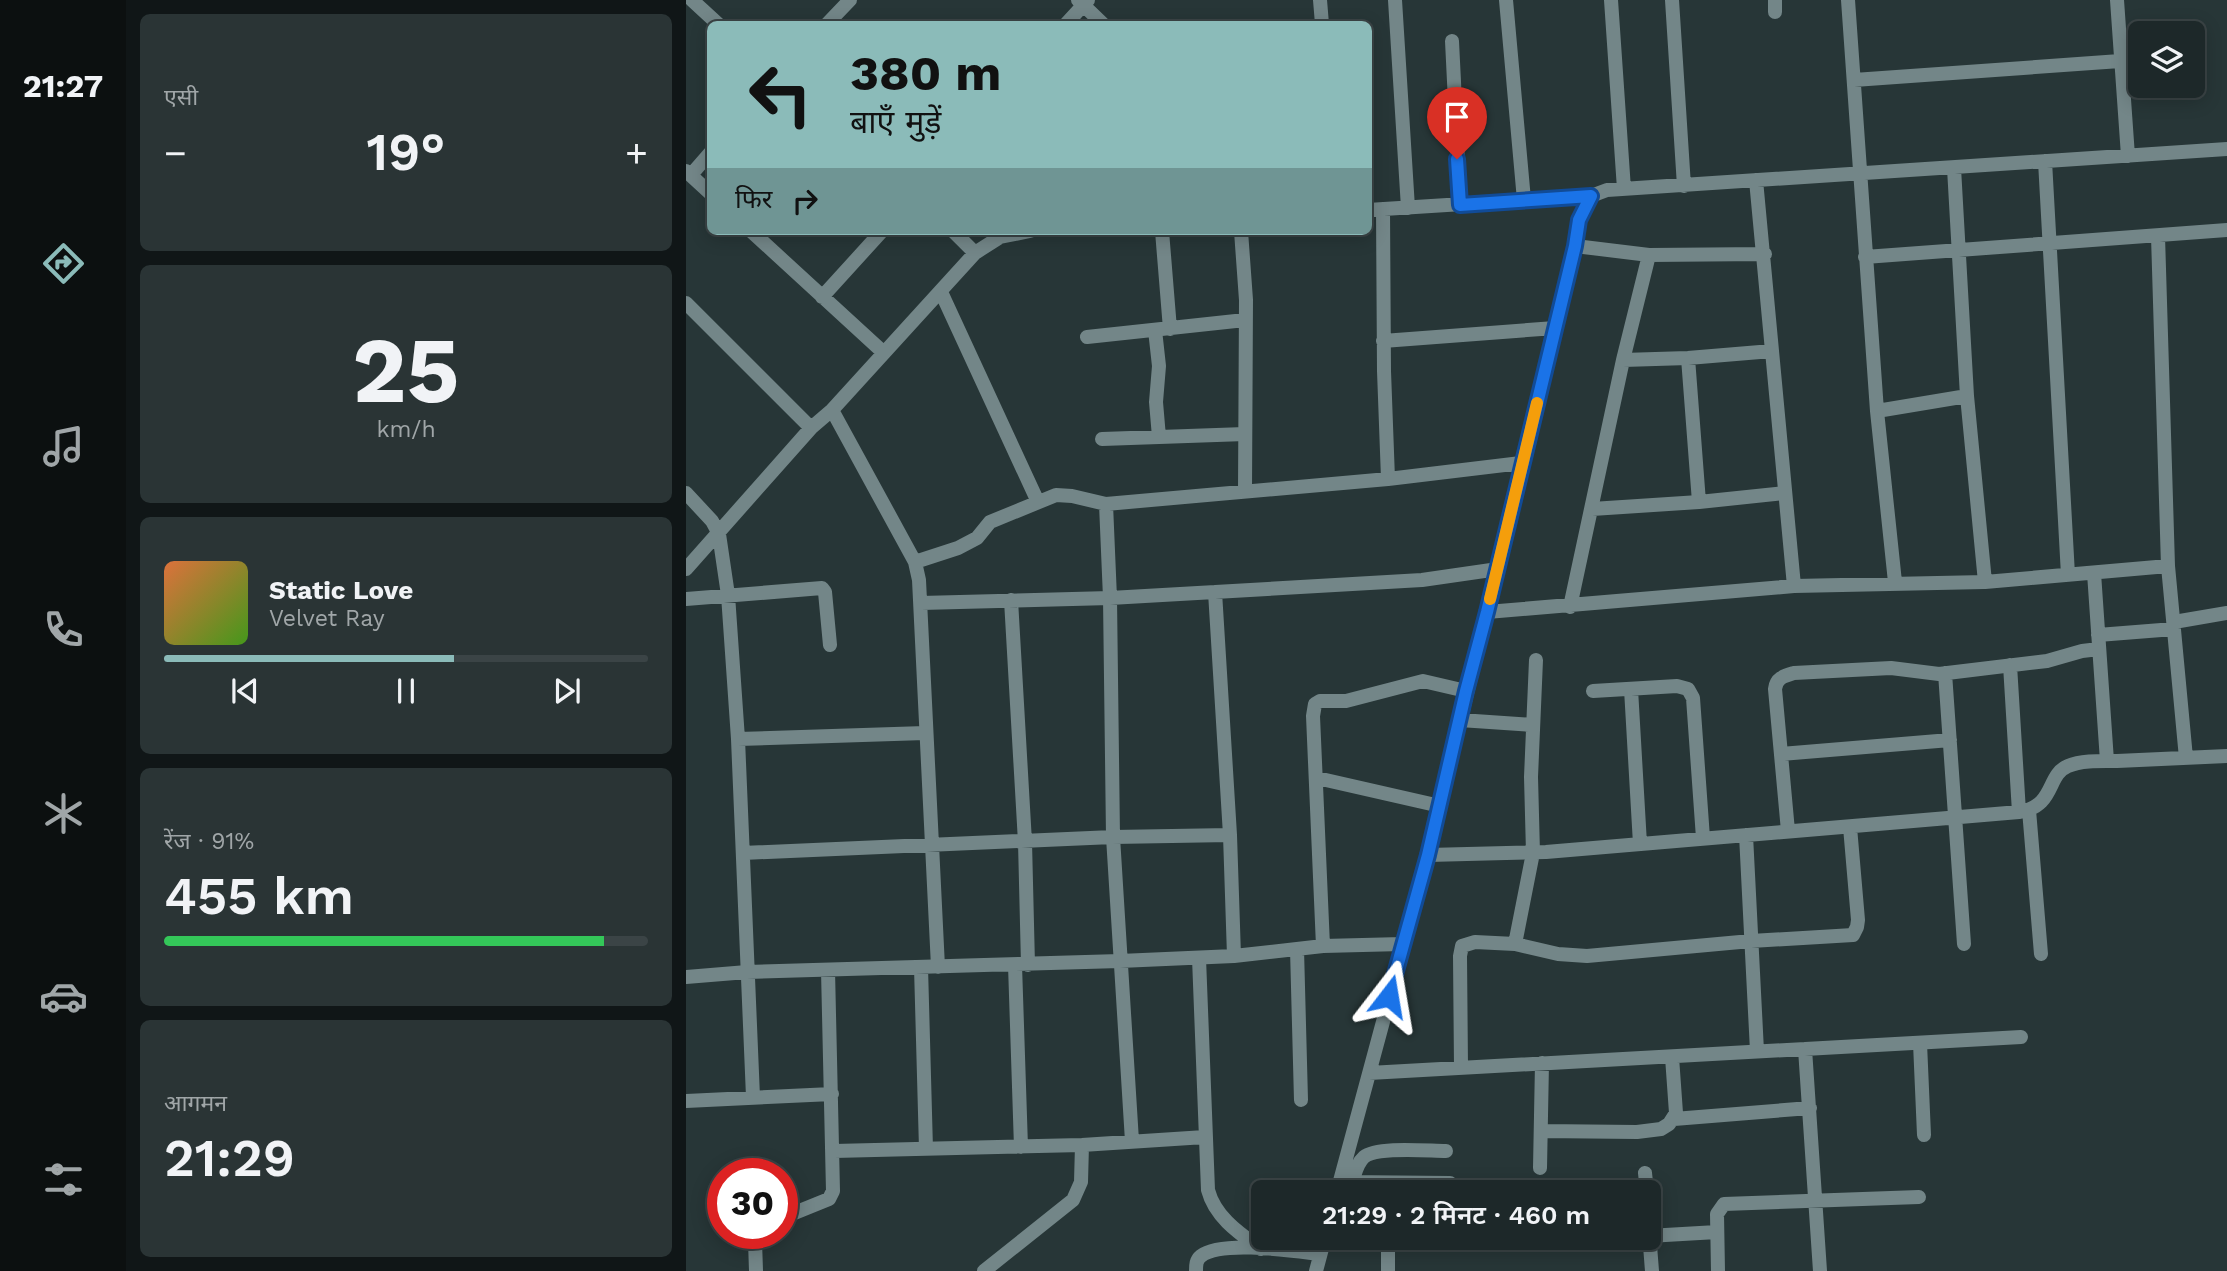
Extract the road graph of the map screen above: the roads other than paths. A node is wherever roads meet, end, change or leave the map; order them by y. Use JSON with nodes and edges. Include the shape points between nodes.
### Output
{"nodes":[{"id":1,"x":692,"y":0,"type":"edge"},
{"id":2,"x":850,"y":0,"type":"edge"},
{"id":3,"x":1320,"y":0,"type":"edge"},
{"id":4,"x":1395,"y":0,"type":"edge"},
{"id":5,"x":1506,"y":0,"type":"edge"},
{"id":6,"x":1611,"y":0,"type":"edge"},
{"id":7,"x":1672,"y":0,"type":"edge"},
{"id":8,"x":1848,"y":0,"type":"edge"},
{"id":9,"x":2117,"y":0,"type":"edge"},
{"id":10,"x":1083,"y":2,"type":"edge"},
{"id":11,"x":715,"y":21,"type":"edge"},
{"id":12,"x":830,"y":21,"type":"edge"},
{"id":13,"x":1068,"y":21,"type":"edge"},
{"id":14,"x":1100,"y":21,"type":"edge"},
{"id":15,"x":1322,"y":21,"type":"edge"},
{"id":16,"x":1452,"y":41,"type":"dead end"},
{"id":17,"x":2120,"y":61,"type":"junction"},
{"id":18,"x":1854,"y":80,"type":"junction"},
{"id":19,"x":2227,"y":149,"type":"edge"},
{"id":20,"x":707,"y":156,"type":"edge"},
{"id":21,"x":2128,"y":156,"type":"junction"},
{"id":22,"x":2045,"y":161,"type":"junction"},
{"id":23,"x":1954,"y":168,"type":"junction"},
{"id":24,"x":688,"y":173,"type":"edge"},
{"id":25,"x":1861,"y":174,"type":"junction"},
{"id":26,"x":1756,"y":180,"type":"junction"},
{"id":27,"x":1684,"y":187,"type":"junction"},
{"id":28,"x":1624,"y":189,"type":"junction"},
{"id":29,"x":707,"y":190,"type":"edge"},
{"id":30,"x":1591,"y":196,"type":"junction"},
{"id":31,"x":1524,"y":200,"type":"junction"},
{"id":32,"x":1460,"y":205,"type":"junction"},
{"id":33,"x":1408,"y":208,"type":"junction"},
{"id":34,"x":1376,"y":210,"type":"edge"},
{"id":35,"x":2227,"y":230,"type":"edge"},
{"id":36,"x":755,"y":235,"type":"edge"},
{"id":37,"x":878,"y":235,"type":"edge"},
{"id":38,"x":957,"y":235,"type":"edge"},
{"id":39,"x":1010,"y":235,"type":"edge"},
{"id":40,"x":1162,"y":235,"type":"edge"},
{"id":41,"x":1241,"y":235,"type":"edge"},
{"id":42,"x":2158,"y":236,"type":"junction"},
{"id":43,"x":2052,"y":244,"type":"junction"},
{"id":44,"x":1575,"y":246,"type":"junction"},
{"id":45,"x":1959,"y":250,"type":"junction"},
{"id":46,"x":975,"y":253,"type":"junction"},
{"id":47,"x":1765,"y":254,"type":"junction"},
{"id":48,"x":1649,"y":255,"type":"junction"},
{"id":49,"x":1865,"y":257,"type":"junction"},
{"id":50,"x":941,"y":292,"type":"junction"},
{"id":51,"x":822,"y":297,"type":"junction"},
{"id":52,"x":686,"y":303,"type":"edge"},
{"id":53,"x":1245,"y":320,"type":"junction"},
{"id":54,"x":1170,"y":328,"type":"junction"},
{"id":55,"x":1555,"y":328,"type":"junction"},
{"id":56,"x":1155,"y":330,"type":"junction"},
{"id":57,"x":1087,"y":337,"type":"dead end"},
{"id":58,"x":1383,"y":341,"type":"junction"},
{"id":59,"x":1772,"y":351,"type":"junction"},
{"id":60,"x":884,"y":353,"type":"junction"},
{"id":61,"x":1688,"y":358,"type":"junction"},
{"id":62,"x":1623,"y":360,"type":"junction"},
{"id":63,"x":1967,"y":396,"type":"junction"},
{"id":64,"x":832,"y":410,"type":"junction"},
{"id":65,"x":1877,"y":411,"type":"junction"},
{"id":66,"x":811,"y":428,"type":"junction"},
{"id":67,"x":1245,"y":434,"type":"junction"},
{"id":68,"x":1158,"y":437,"type":"junction"},
{"id":69,"x":1102,"y":439,"type":"dead end"},
{"id":70,"x":1521,"y":463,"type":"junction"},
{"id":71,"x":1388,"y":479,"type":"junction"},
{"id":72,"x":1245,"y":491,"type":"junction"},
{"id":73,"x":1784,"y":492,"type":"junction"},
{"id":74,"x":686,"y":493,"type":"edge"},
{"id":75,"x":1038,"y":502,"type":"junction"},
{"id":76,"x":1699,"y":502,"type":"junction"},
{"id":77,"x":1106,"y":504,"type":"junction"},
{"id":78,"x":1592,"y":509,"type":"junction"},
{"id":79,"x":719,"y":534,"type":"junction"},
{"id":80,"x":915,"y":562,"type":"junction"},
{"id":81,"x":2168,"y":566,"type":"junction"},
{"id":82,"x":686,"y":569,"type":"edge"},
{"id":83,"x":1497,"y":569,"type":"junction"},
{"id":84,"x":2094,"y":573,"type":"junction"},
{"id":85,"x":2068,"y":575,"type":"junction"},
{"id":86,"x":1895,"y":582,"type":"junction"},
{"id":87,"x":1985,"y":582,"type":"junction"},
{"id":88,"x":1794,"y":586,"type":"junction"},
{"id":89,"x":1215,"y":592,"type":"junction"},
{"id":90,"x":728,"y":595,"type":"junction"},
{"id":91,"x":686,"y":598,"type":"edge"},
{"id":92,"x":1110,"y":598,"type":"junction"},
{"id":93,"x":1011,"y":600,"type":"junction"},
{"id":94,"x":921,"y":603,"type":"junction"},
{"id":95,"x":1570,"y":607,"type":"junction"},
{"id":96,"x":1487,"y":612,"type":"junction"},
{"id":97,"x":2227,"y":613,"type":"edge"},
{"id":98,"x":2174,"y":626,"type":"junction"},
{"id":99,"x":2099,"y":642,"type":"junction"},
{"id":100,"x":830,"y":645,"type":"dead end"},
{"id":101,"x":1536,"y":660,"type":"dead end"},
{"id":102,"x":2010,"y":665,"type":"junction"},
{"id":103,"x":1945,"y":673,"type":"junction"},
{"id":104,"x":1631,"y":689,"type":"junction"},
{"id":105,"x":1466,"y":691,"type":"junction"},
{"id":106,"x":1592,"y":691,"type":"dead end"},
{"id":107,"x":1460,"y":720,"type":"junction"},
{"id":108,"x":1533,"y":725,"type":"junction"},
{"id":109,"x":925,"y":733,"type":"junction"},
{"id":110,"x":738,"y":739,"type":"junction"},
{"id":111,"x":1950,"y":740,"type":"junction"},
{"id":112,"x":1781,"y":754,"type":"junction"},
{"id":113,"x":2227,"y":756,"type":"edge"},
{"id":114,"x":2186,"y":758,"type":"junction"},
{"id":115,"x":2108,"y":761,"type":"junction"},
{"id":116,"x":1317,"y":778,"type":"junction"},
{"id":117,"x":1440,"y":806,"type":"junction"},
{"id":118,"x":2024,"y":811,"type":"junction"},
{"id":119,"x":1954,"y":819,"type":"junction"},
{"id":120,"x":1850,"y":827,"type":"junction"},
{"id":121,"x":1788,"y":831,"type":"junction"},
{"id":122,"x":1230,"y":835,"type":"junction"},
{"id":123,"x":1746,"y":835,"type":"junction"},
{"id":124,"x":1113,"y":837,"type":"junction"},
{"id":125,"x":1703,"y":838,"type":"junction"},
{"id":126,"x":1025,"y":842,"type":"junction"},
{"id":127,"x":1640,"y":844,"type":"junction"},
{"id":128,"x":933,"y":846,"type":"junction"},
{"id":129,"x":743,"y":853,"type":"junction"},
{"id":130,"x":1533,"y":853,"type":"junction"},
{"id":131,"x":1428,"y":855,"type":"junction"},
{"id":132,"x":1751,"y":941,"type":"junction"},
{"id":133,"x":1402,"y":944,"type":"junction"},
{"id":134,"x":1515,"y":944,"type":"junction"},
{"id":135,"x":1965,"y":944,"type":"dead end"},
{"id":136,"x":1323,"y":946,"type":"junction"},
{"id":137,"x":1297,"y":950,"type":"junction"},
{"id":138,"x":2041,"y":954,"type":"dead end"},
{"id":139,"x":1234,"y":956,"type":"junction"},
{"id":140,"x":1199,"y":958,"type":"junction"},
{"id":141,"x":1120,"y":961,"type":"junction"},
{"id":142,"x":1021,"y":965,"type":"junction"},
{"id":143,"x":921,"y":967,"type":"junction"},
{"id":144,"x":938,"y":967,"type":"junction"},
{"id":145,"x":828,"y":970,"type":"junction"},
{"id":146,"x":747,"y":972,"type":"junction"},
{"id":147,"x":686,"y":976,"type":"edge"},
{"id":148,"x":2021,"y":1037,"type":"dead end"},
{"id":149,"x":1920,"y":1043,"type":"junction"},
{"id":150,"x":1805,"y":1049,"type":"junction"},
{"id":151,"x":1757,"y":1051,"type":"junction"},
{"id":152,"x":1672,"y":1057,"type":"junction"},
{"id":153,"x":1542,"y":1063,"type":"junction"},
{"id":154,"x":1461,"y":1067,"type":"junction"},
{"id":155,"x":1369,"y":1073,"type":"junction"},
{"id":156,"x":832,"y":1094,"type":"junction"},
{"id":157,"x":753,"y":1097,"type":"junction"},
{"id":158,"x":1301,"y":1100,"type":"dead end"},
{"id":159,"x":686,"y":1101,"type":"edge"},
{"id":160,"x":1810,"y":1108,"type":"junction"},
{"id":161,"x":1674,"y":1119,"type":"junction"},
{"id":162,"x":1541,"y":1131,"type":"junction"},
{"id":163,"x":1924,"y":1135,"type":"dead end"},
{"id":164,"x":1205,"y":1136,"type":"junction"},
{"id":165,"x":1132,"y":1141,"type":"junction"},
{"id":166,"x":1082,"y":1145,"type":"junction"},
{"id":167,"x":1021,"y":1147,"type":"junction"},
{"id":168,"x":926,"y":1149,"type":"junction"},
{"id":169,"x":834,"y":1151,"type":"junction"},
{"id":170,"x":1446,"y":1151,"type":"dead end"},
{"id":171,"x":1540,"y":1168,"type":"dead end"},
{"id":172,"x":1645,"y":1173,"type":"dead end"},
{"id":173,"x":1344,"y":1180,"type":"edge"},
{"id":174,"x":1347,"y":1180,"type":"edge"},
{"id":175,"x":1646,"y":1180,"type":"edge"},
{"id":176,"x":1919,"y":1197,"type":"dead end"},
{"id":177,"x":1816,"y":1201,"type":"junction"},
{"id":178,"x":798,"y":1210,"type":"edge"},
{"id":179,"x":1717,"y":1232,"type":"junction"},
{"id":180,"x":1661,"y":1235,"type":"edge"},
{"id":181,"x":1251,"y":1241,"type":"edge"},
{"id":182,"x":755,"y":1249,"type":"edge"},
{"id":183,"x":1251,"y":1249,"type":"edge"},
{"id":184,"x":1321,"y":1250,"type":"edge"},
{"id":185,"x":1388,"y":1250,"type":"edge"},
{"id":186,"x":1650,"y":1250,"type":"edge"},
{"id":187,"x":755,"y":1271,"type":"edge"},
{"id":188,"x":984,"y":1271,"type":"edge"},
{"id":189,"x":1196,"y":1271,"type":"edge"},
{"id":190,"x":1316,"y":1271,"type":"edge"},
{"id":191,"x":1388,"y":1271,"type":"edge"},
{"id":192,"x":1652,"y":1271,"type":"edge"},
{"id":193,"x":1718,"y":1271,"type":"edge"},
{"id":194,"x":1820,"y":1271,"type":"edge"}],
"edges":[{"from":1,"to":11,"type":"street"},
{"from":2,"to":12,"type":"street"},
{"from":3,"to":15,"type":"street"},
{"from":4,"to":33,"type":"street"},
{"from":5,"to":31,"type":"street"},
{"from":6,"to":28,"type":"street"},
{"from":7,"to":27,"type":"street"},
{"from":8,"to":18,"type":"street"},
{"from":9,"to":17,"type":"street"},
{"from":10,"to":13,"type":"street"},
{"from":10,"to":14,"type":"street"},
{"from":16,"to":32,"type":"street"},
{"from":17,"to":18,"type":"street"},
{"from":17,"to":21,"type":"street"},
{"from":18,"to":25,"type":"street"},
{"from":19,"to":21,"type":"street"},
{"from":20,"to":24,"type":"street"},
{"from":21,"to":22,"type":"street"},
{"from":22,"to":23,"type":"street"},
{"from":22,"to":43,"type":"street"},
{"from":23,"to":25,"type":"street"},
{"from":23,"to":45,"type":"street"},
{"from":24,"to":29,"type":"street"},
{"from":25,"to":26,"type":"street"},
{"from":25,"to":49,"type":"street"},
{"from":26,"to":27,"type":"street"},
{"from":26,"to":47,"type":"street"},
{"from":27,"to":28,"type":"street"},
{"from":28,"to":30,"type":"street"},
{"from":30,"to":31,"type":"street"},
{"from":30,"to":44,"type":"street","via":[[1579,220]]},
{"from":31,"to":32,"type":"street"},
{"from":32,"to":33,"type":"street"},
{"from":33,"to":34,"type":"street"},
{"from":34,"to":58,"type":"street"},
{"from":35,"to":42,"type":"street"},
{"from":36,"to":51,"type":"street"},
{"from":37,"to":51,"type":"street"},
{"from":38,"to":46,"type":"street"},
{"from":39,"to":46,"type":"street"},
{"from":40,"to":54,"type":"street"},
{"from":41,"to":53,"type":"street"},
{"from":42,"to":43,"type":"street"},
{"from":42,"to":81,"type":"street"},
{"from":43,"to":45,"type":"street"},
{"from":43,"to":85,"type":"street"},
{"from":44,"to":48,"type":"street"},
{"from":44,"to":55,"type":"street"},
{"from":45,"to":49,"type":"street"},
{"from":45,"to":63,"type":"street"},
{"from":46,"to":50,"type":"street"},
{"from":47,"to":48,"type":"street"},
{"from":47,"to":59,"type":"street"},
{"from":48,"to":62,"type":"street"},
{"from":49,"to":65,"type":"street"},
{"from":50,"to":60,"type":"street"},
{"from":50,"to":75,"type":"street"},
{"from":51,"to":60,"type":"street"},
{"from":52,"to":66,"type":"street"},
{"from":53,"to":54,"type":"street"},
{"from":53,"to":67,"type":"street"},
{"from":54,"to":56,"type":"street"},
{"from":55,"to":58,"type":"street"},
{"from":55,"to":70,"type":"street"},
{"from":56,"to":57,"type":"street"},
{"from":56,"to":68,"type":"street"},
{"from":58,"to":71,"type":"street"},
{"from":59,"to":61,"type":"street"},
{"from":59,"to":73,"type":"street"},
{"from":60,"to":64,"type":"street"},
{"from":61,"to":62,"type":"street"},
{"from":61,"to":76,"type":"street"},
{"from":62,"to":78,"type":"street"},
{"from":63,"to":65,"type":"street"},
{"from":63,"to":87,"type":"street"},
{"from":64,"to":66,"type":"street"},
{"from":64,"to":80,"type":"street"},
{"from":65,"to":86,"type":"street"},
{"from":66,"to":79,"type":"street"},
{"from":67,"to":68,"type":"street"},
{"from":67,"to":72,"type":"street"},
{"from":68,"to":69,"type":"street"},
{"from":70,"to":71,"type":"street"},
{"from":70,"to":83,"type":"street"},
{"from":71,"to":72,"type":"street"},
{"from":72,"to":77,"type":"street"},
{"from":73,"to":76,"type":"street"},
{"from":73,"to":88,"type":"street"},
{"from":74,"to":79,"type":"street"},
{"from":75,"to":77,"type":"street","via":[[1064,495]]},
{"from":75,"to":80,"type":"street","via":[[990,522],[977,538],[958,548]]},
{"from":76,"to":78,"type":"street"},
{"from":77,"to":92,"type":"street"},
{"from":78,"to":95,"type":"street"},
{"from":79,"to":82,"type":"street"},
{"from":79,"to":90,"type":"street"},
{"from":80,"to":94,"type":"street"},
{"from":81,"to":84,"type":"street"},
{"from":81,"to":98,"type":"street"},
{"from":83,"to":89,"type":"street","via":[[1422,580]]},
{"from":83,"to":96,"type":"street"},
{"from":84,"to":85,"type":"street"},
{"from":84,"to":99,"type":"street"},
{"from":85,"to":87,"type":"street"},
{"from":86,"to":87,"type":"street"},
{"from":86,"to":88,"type":"street"},
{"from":88,"to":95,"type":"street"},
{"from":89,"to":92,"type":"street"},
{"from":89,"to":122,"type":"street"},
{"from":90,"to":91,"type":"street"},
{"from":90,"to":100,"type":"street","via":[[822,588]]},
{"from":90,"to":110,"type":"street"},
{"from":92,"to":93,"type":"street"},
{"from":92,"to":124,"type":"street"},
{"from":93,"to":94,"type":"street"},
{"from":93,"to":126,"type":"street"},
{"from":94,"to":109,"type":"street"},
{"from":95,"to":96,"type":"street"},
{"from":96,"to":105,"type":"street"},
{"from":97,"to":98,"type":"street"},
{"from":98,"to":99,"type":"street"},
{"from":98,"to":114,"type":"street"},
{"from":99,"to":102,"type":"street","via":[[2047,661]]},
{"from":99,"to":115,"type":"street"},
{"from":101,"to":108,"type":"street"},
{"from":102,"to":103,"type":"street"},
{"from":102,"to":118,"type":"street"},
{"from":103,"to":111,"type":"street"},
{"from":103,"to":112,"type":"street","via":[[1891,668],[1783,676],[1774,689]]},
{"from":104,"to":106,"type":"street"},
{"from":104,"to":125,"type":"street","via":[[1684,686],[1691,693]]},
{"from":104,"to":127,"type":"street"},
{"from":105,"to":107,"type":"street"},
{"from":105,"to":116,"type":"street","via":[[1423,681],[1346,701],[1317,702],[1313,716]]},
{"from":107,"to":108,"type":"street"},
{"from":107,"to":117,"type":"street"},
{"from":108,"to":130,"type":"street"},
{"from":109,"to":110,"type":"street"},
{"from":109,"to":128,"type":"street"},
{"from":110,"to":129,"type":"street"},
{"from":111,"to":112,"type":"street"},
{"from":111,"to":119,"type":"street"},
{"from":112,"to":121,"type":"street"},
{"from":113,"to":114,"type":"street"},
{"from":114,"to":115,"type":"street"},
{"from":115,"to":118,"type":"street","via":[[2067,766],[2043,801]]},
{"from":116,"to":117,"type":"street"},
{"from":116,"to":136,"type":"street"},
{"from":117,"to":131,"type":"street"},
{"from":118,"to":119,"type":"street"},
{"from":118,"to":138,"type":"street"},
{"from":119,"to":120,"type":"street"},
{"from":119,"to":135,"type":"street"},
{"from":120,"to":121,"type":"street"},
{"from":120,"to":132,"type":"street","via":[[1858,920],[1853,935]]},
{"from":121,"to":123,"type":"street"},
{"from":122,"to":124,"type":"street"},
{"from":122,"to":139,"type":"street"},
{"from":123,"to":125,"type":"street"},
{"from":123,"to":132,"type":"street"},
{"from":124,"to":126,"type":"street"},
{"from":124,"to":141,"type":"street"},
{"from":125,"to":127,"type":"street"},
{"from":126,"to":128,"type":"street"},
{"from":126,"to":142,"type":"street"},
{"from":127,"to":130,"type":"street"},
{"from":128,"to":129,"type":"street"},
{"from":128,"to":144,"type":"street"},
{"from":129,"to":146,"type":"street"},
{"from":130,"to":131,"type":"street"},
{"from":130,"to":134,"type":"street"},
{"from":131,"to":133,"type":"street"},
{"from":132,"to":134,"type":"street","via":[[1587,956]]},
{"from":132,"to":151,"type":"street"},
{"from":133,"to":136,"type":"street"},
{"from":133,"to":155,"type":"street"},
{"from":134,"to":154,"type":"street","via":[[1475,942],[1461,949]]},
{"from":136,"to":137,"type":"street"},
{"from":137,"to":139,"type":"street"},
{"from":137,"to":158,"type":"street"},
{"from":139,"to":140,"type":"street"},
{"from":140,"to":141,"type":"street"},
{"from":140,"to":164,"type":"street"},
{"from":141,"to":142,"type":"street"},
{"from":141,"to":165,"type":"street"},
{"from":142,"to":144,"type":"street"},
{"from":142,"to":167,"type":"street"},
{"from":143,"to":144,"type":"street"},
{"from":143,"to":145,"type":"street"},
{"from":143,"to":168,"type":"street"},
{"from":145,"to":146,"type":"street"},
{"from":145,"to":156,"type":"street"},
{"from":146,"to":147,"type":"street"},
{"from":146,"to":157,"type":"street"},
{"from":148,"to":149,"type":"street"},
{"from":149,"to":150,"type":"street"},
{"from":149,"to":163,"type":"street"},
{"from":150,"to":151,"type":"street"},
{"from":150,"to":160,"type":"street"},
{"from":151,"to":152,"type":"street"},
{"from":152,"to":153,"type":"street"},
{"from":152,"to":161,"type":"street"},
{"from":153,"to":154,"type":"street"},
{"from":153,"to":162,"type":"street"},
{"from":154,"to":155,"type":"street"},
{"from":155,"to":173,"type":"street"},
{"from":156,"to":157,"type":"street"},
{"from":156,"to":169,"type":"street"},
{"from":157,"to":159,"type":"street"},
{"from":160,"to":161,"type":"street"},
{"from":160,"to":177,"type":"street"},
{"from":161,"to":162,"type":"street","via":[[1651,1130]]},
{"from":162,"to":171,"type":"street"},
{"from":164,"to":165,"type":"street"},
{"from":164,"to":181,"type":"street","via":[[1211,1201],[1227,1223]]},
{"from":165,"to":166,"type":"street"},
{"from":166,"to":167,"type":"street"},
{"from":166,"to":188,"type":"street","via":[[1081,1182],[1073,1200]]},
{"from":167,"to":168,"type":"street"},
{"from":168,"to":169,"type":"street"},
{"from":169,"to":178,"type":"street","via":[[832,1196]]},
{"from":170,"to":174,"type":"street","via":[[1369,1154]]},
{"from":172,"to":175,"type":"street"},
{"from":176,"to":177,"type":"street"},
{"from":177,"to":179,"type":"street","via":[[1724,1204],[1717,1213]]},
{"from":177,"to":194,"type":"street"},
{"from":179,"to":180,"type":"street"},
{"from":179,"to":193,"type":"street"},
{"from":182,"to":187,"type":"street"},
{"from":183,"to":189,"type":"street","via":[[1208,1252],[1199,1258]]},
{"from":184,"to":190,"type":"street"},
{"from":185,"to":191,"type":"street"},
{"from":186,"to":192,"type":"street"}]}
